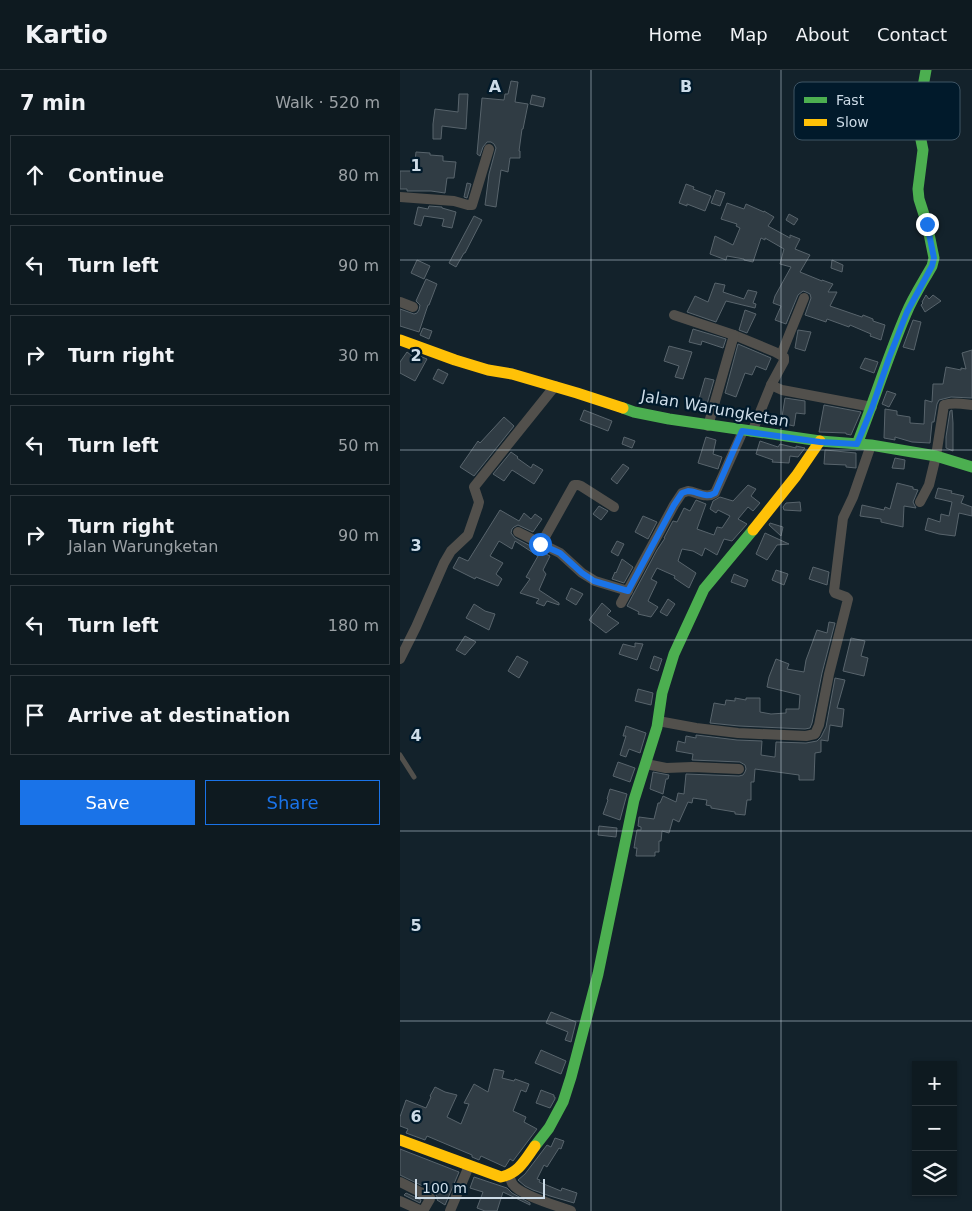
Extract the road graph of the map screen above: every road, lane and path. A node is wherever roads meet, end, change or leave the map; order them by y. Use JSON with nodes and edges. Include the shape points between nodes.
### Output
{"nodes":[{"id":1,"x":921,"y":140,"type":"edge"},
{"id":2,"x":489,"y":149,"type":"dead end"},
{"id":3,"x":400,"y":197,"type":"edge"},
{"id":4,"x":804,"y":298,"type":"dead end"},
{"id":5,"x":400,"y":302,"type":"edge"},
{"id":6,"x":413,"y":307,"type":"dead end"},
{"id":7,"x":674,"y":315,"type":"dead end"},
{"id":8,"x":734,"y":335,"type":"junction"},
{"id":9,"x":400,"y":340,"type":"edge"},
{"id":10,"x":781,"y":355,"type":"junction"},
{"id":11,"x":771,"y":385,"type":"junction"},
{"id":12,"x":555,"y":386,"type":"junction"},
{"id":13,"x":972,"y":405,"type":"edge"},
{"id":14,"x":872,"y":408,"type":"junction"},
{"id":15,"x":708,"y":426,"type":"junction"},
{"id":16,"x":747,"y":432,"type":"junction"},
{"id":17,"x":820,"y":442,"type":"junction"},
{"id":18,"x":857,"y":444,"type":"junction"},
{"id":19,"x":871,"y":445,"type":"junction"},
{"id":20,"x":936,"y":456,"type":"junction"},
{"id":21,"x":972,"y":467,"type":"edge"},
{"id":22,"x":920,"y":502,"type":"dead end"},
{"id":23,"x":614,"y":507,"type":"dead end"},
{"id":24,"x":518,"y":532,"type":"dead end"},
{"id":25,"x":540,"y":544,"type":"junction"},
{"id":26,"x":628,"y":591,"type":"junction"},
{"id":27,"x":622,"y":603,"type":"dead end"},
{"id":28,"x":400,"y":659,"type":"edge"},
{"id":29,"x":658,"y":721,"type":"junction"},
{"id":30,"x":400,"y":755,"type":"edge"},
{"id":31,"x":646,"y":764,"type":"junction"},
{"id":32,"x":739,"y":770,"type":"dead end"},
{"id":33,"x":414,"y":777,"type":"dead end"},
{"id":34,"x":400,"y":1140,"type":"edge"},
{"id":35,"x":469,"y":1166,"type":"junction"},
{"id":36,"x":510,"y":1175,"type":"junction"},
{"id":37,"x":400,"y":1182,"type":"edge"},
{"id":38,"x":400,"y":1201,"type":"edge"},
{"id":39,"x":422,"y":1211,"type":"edge"},
{"id":40,"x":450,"y":1211,"type":"edge"},
{"id":41,"x":571,"y":1211,"type":"edge"}],
"edges":[{"from":1,"to":14,"type":"street","via":[[923,150],[919,199],[934,258],[907,312]]},
{"from":2,"to":3,"type":"street","via":[[471,205]]},
{"from":4,"to":10,"type":"street"},
{"from":5,"to":6,"type":"street"},
{"from":7,"to":8,"type":"street"},
{"from":8,"to":10,"type":"street"},
{"from":8,"to":15,"type":"street"},
{"from":9,"to":12,"type":"street","name":"Jalan Warungketan","via":[[488,370]]},
{"from":10,"to":11,"type":"street","via":[[784,361]]},
{"from":11,"to":14,"type":"street"},
{"from":11,"to":16,"type":"street"},
{"from":12,"to":15,"type":"street","name":"Jalan Warungketan","via":[[634,412]]},
{"from":12,"to":28,"type":"street","via":[[474,487],[479,502],[468,535],[444,563]]},
{"from":13,"to":20,"type":"street","via":[[944,405]]},
{"from":14,"to":18,"type":"street"},
{"from":15,"to":16,"type":"street","name":"Jalan Warungketan"},
{"from":16,"to":17,"type":"street","name":"Jalan Warungketan"},
{"from":16,"to":26,"type":"street","via":[[715,493],[707,496],[688,491],[682,493]]},
{"from":17,"to":18,"type":"street","name":"Jalan Warungketan"},
{"from":17,"to":29,"type":"street","via":[[704,589],[674,654],[662,693]]},
{"from":18,"to":19,"type":"street","name":"Jalan Warungketan"},
{"from":19,"to":20,"type":"street","name":"Jalan Warungketan"},
{"from":19,"to":29,"type":"street","via":[[854,497],[843,518],[834,591],[848,600],[815,734],[738,733]]},
{"from":20,"to":21,"type":"street","name":"Jalan Warungketan"},
{"from":20,"to":22,"type":"street","via":[[929,485]]},
{"from":23,"to":25,"type":"street","via":[[578,484],[574,485]]},
{"from":24,"to":25,"type":"street"},
{"from":25,"to":26,"type":"street","via":[[560,553],[594,581]]},
{"from":26,"to":27,"type":"street"},
{"from":29,"to":31,"type":"street"},
{"from":30,"to":33,"type":"lane"},
{"from":31,"to":32,"type":"street","via":[[666,768]]},
{"from":31,"to":36,"type":"street","via":[[634,800],[598,974],[563,1102],[550,1128]]},
{"from":34,"to":35,"type":"street"},
{"from":35,"to":36,"type":"street","via":[[501,1177]]},
{"from":35,"to":40,"type":"street"},
{"from":36,"to":41,"type":"street","via":[[514,1186],[529,1196]]},
{"from":37,"to":39,"type":"street","via":[[430,1197]]},
{"from":38,"to":39,"type":"street"}]}
